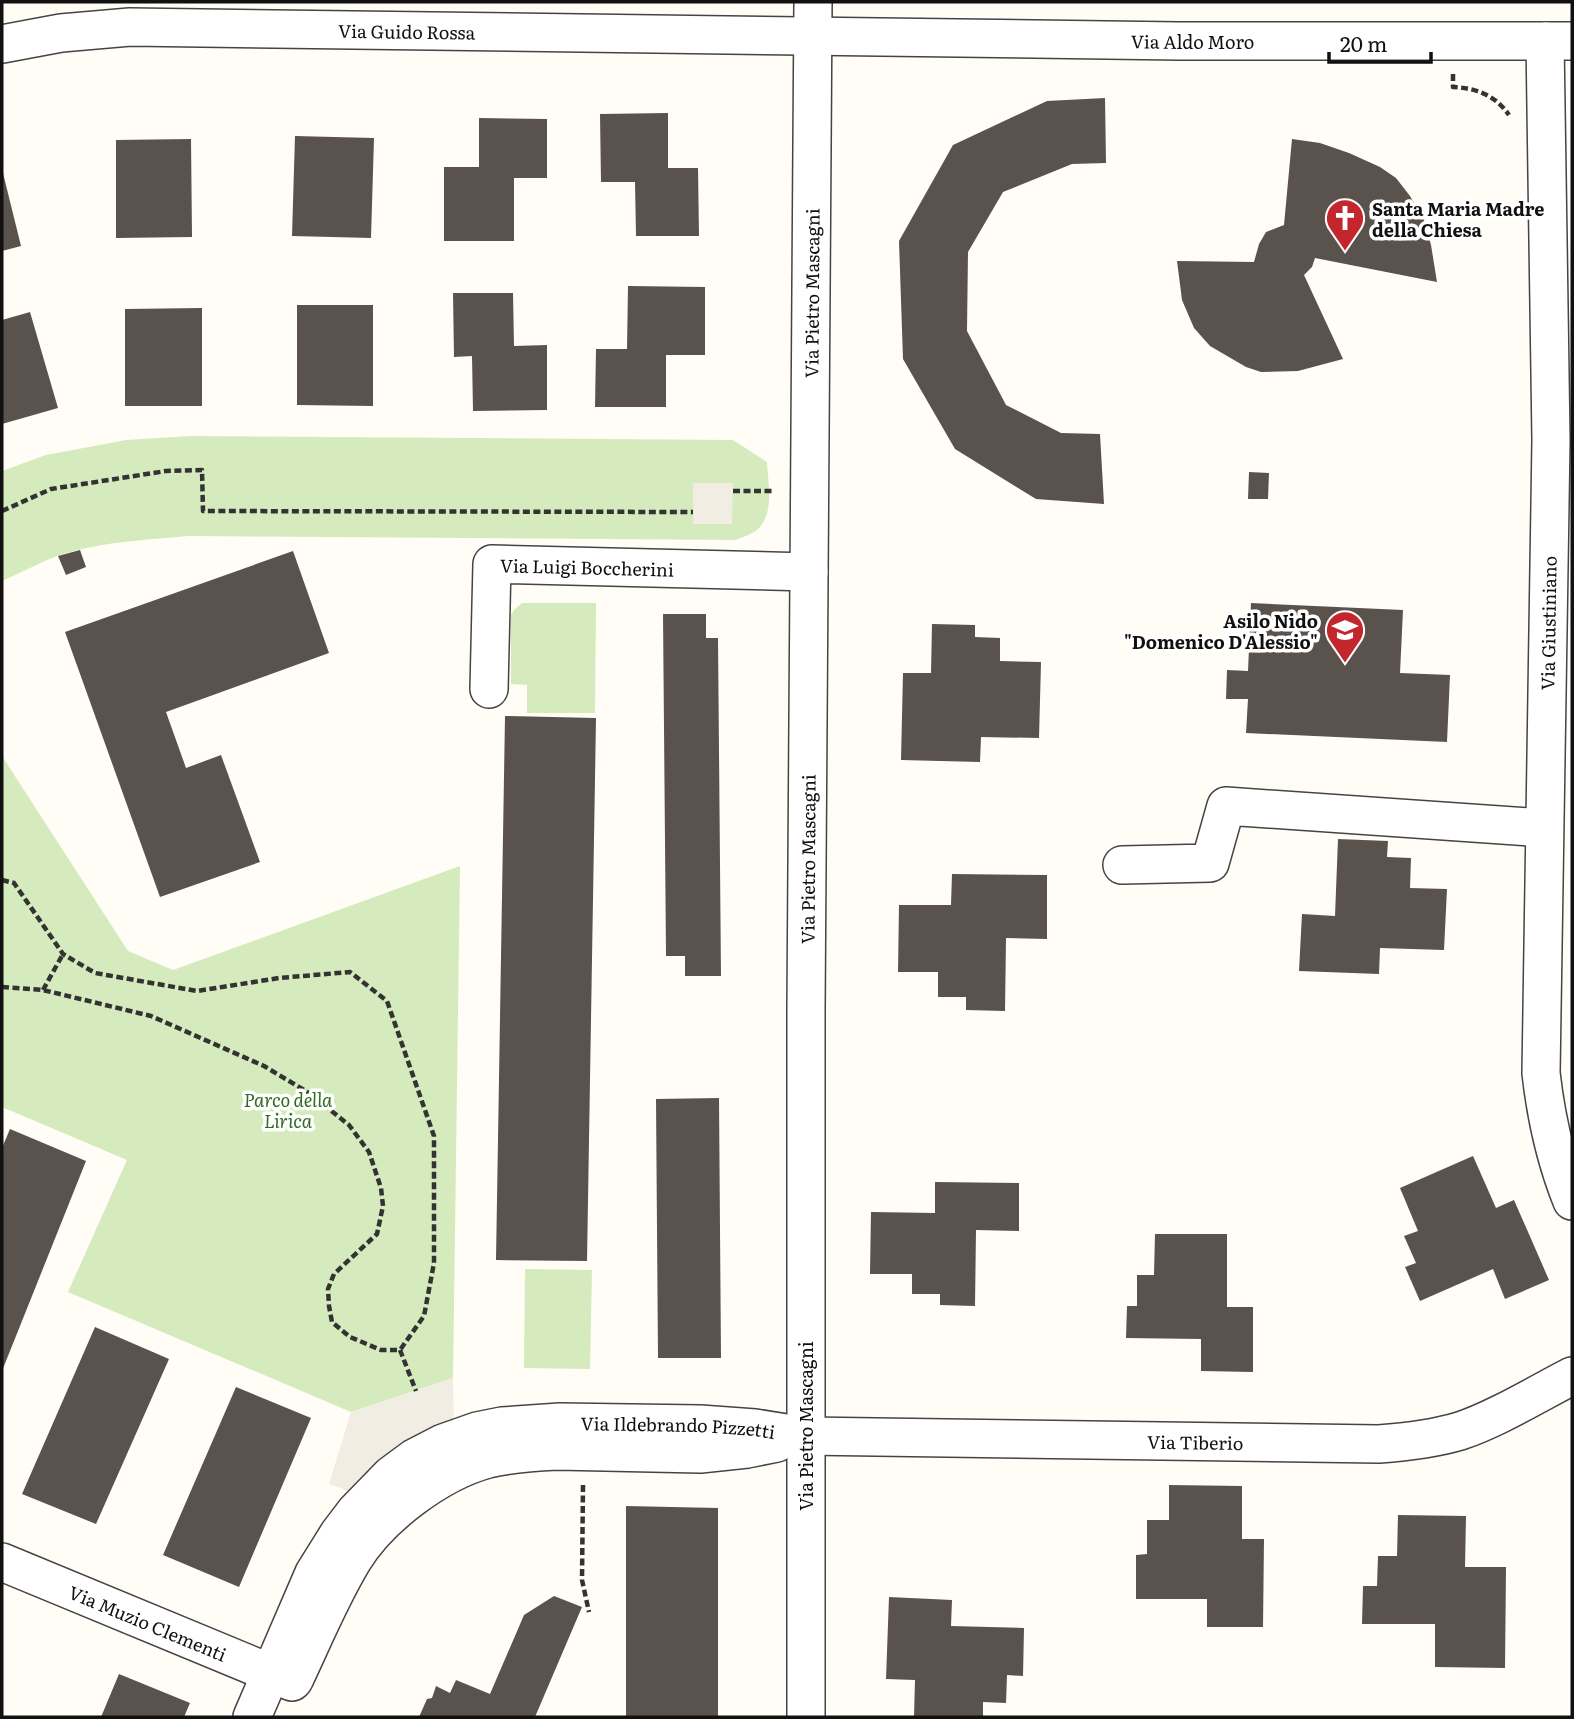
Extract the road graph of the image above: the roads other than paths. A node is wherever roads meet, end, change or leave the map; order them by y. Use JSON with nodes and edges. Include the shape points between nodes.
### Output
{"nodes":[{"id":1,"x":813,"y":19,"type":"edge"},
{"id":2,"x":1559,"y":41,"type":"edge"},
{"id":3,"x":2,"y":44,"type":"edge"},
{"id":4,"x":1562,"y":440,"type":"edge"},
{"id":5,"x":808,"y":572,"type":"junction"},
{"id":6,"x":489,"y":689,"type":"dead end"},
{"id":7,"x":1544,"y":828,"type":"junction"},
{"id":8,"x":1122,"y":865,"type":"dead end"},
{"id":9,"x":1572,"y":1201,"type":"edge"},
{"id":10,"x":1572,"y":1376,"type":"edge"},
{"id":11,"x":805,"y":1436,"type":"junction"},
{"id":12,"x":2,"y":1562,"type":"edge"},
{"id":13,"x":282,"y":1678,"type":"junction"},
{"id":14,"x":251,"y":1717,"type":"edge"},
{"id":15,"x":279,"y":1717,"type":"edge"},
{"id":16,"x":806,"y":1717,"type":"edge"}],
"edges":[{"from":1,"to":2,"type":"street","name":"Via Aldo Moro","via":[[1179,41]]},
{"from":1,"to":3,"type":"street","name":"Via Guido Rossa","via":[[130,27]]},
{"from":1,"to":5,"type":"street","name":"Via Pietro Mascagni"},
{"from":2,"to":4,"type":"street","name":"Via Giustiniano"},
{"from":4,"to":7,"type":"street","name":"Via Giustiniano"},
{"from":5,"to":6,"type":"street","name":"Via Luigi Boccherini","via":[[492,564]]},
{"from":5,"to":11,"type":"street","name":"Via Pietro Mascagni"},
{"from":7,"to":8,"type":"street","via":[[1226,806],[1210,863]]},
{"from":7,"to":9,"type":"street","name":"Via Giustiniano","via":[[1541,1073],[1552,1142]]},
{"from":10,"to":11,"type":"street","name":"Via Tiberio","via":[[1462,1430],[1404,1443]]},
{"from":11,"to":13,"type":"street","name":"Via Ildebrando Pizzetti","via":[[747,1450],[700,1454],[533,1452],[485,1460],[453,1473],[417,1495],[370,1536]]},
{"from":11,"to":13,"type":"street","name":"Via Ildebrando Pizzetti","via":[[699,1424],[560,1422],[502,1426],[443,1443],[391,1475],[339,1533],[314,1573]]},
{"from":11,"to":16,"type":"street","name":"Via Pietro Mascagni"},
{"from":12,"to":13,"type":"street","name":"Via Muzio Clementi"},
{"from":13,"to":14,"type":"street","name":"Via Ildebrando Pizzetti"},
{"from":13,"to":15,"type":"street","name":"Via Ildebrando Pizzetti"}]}
